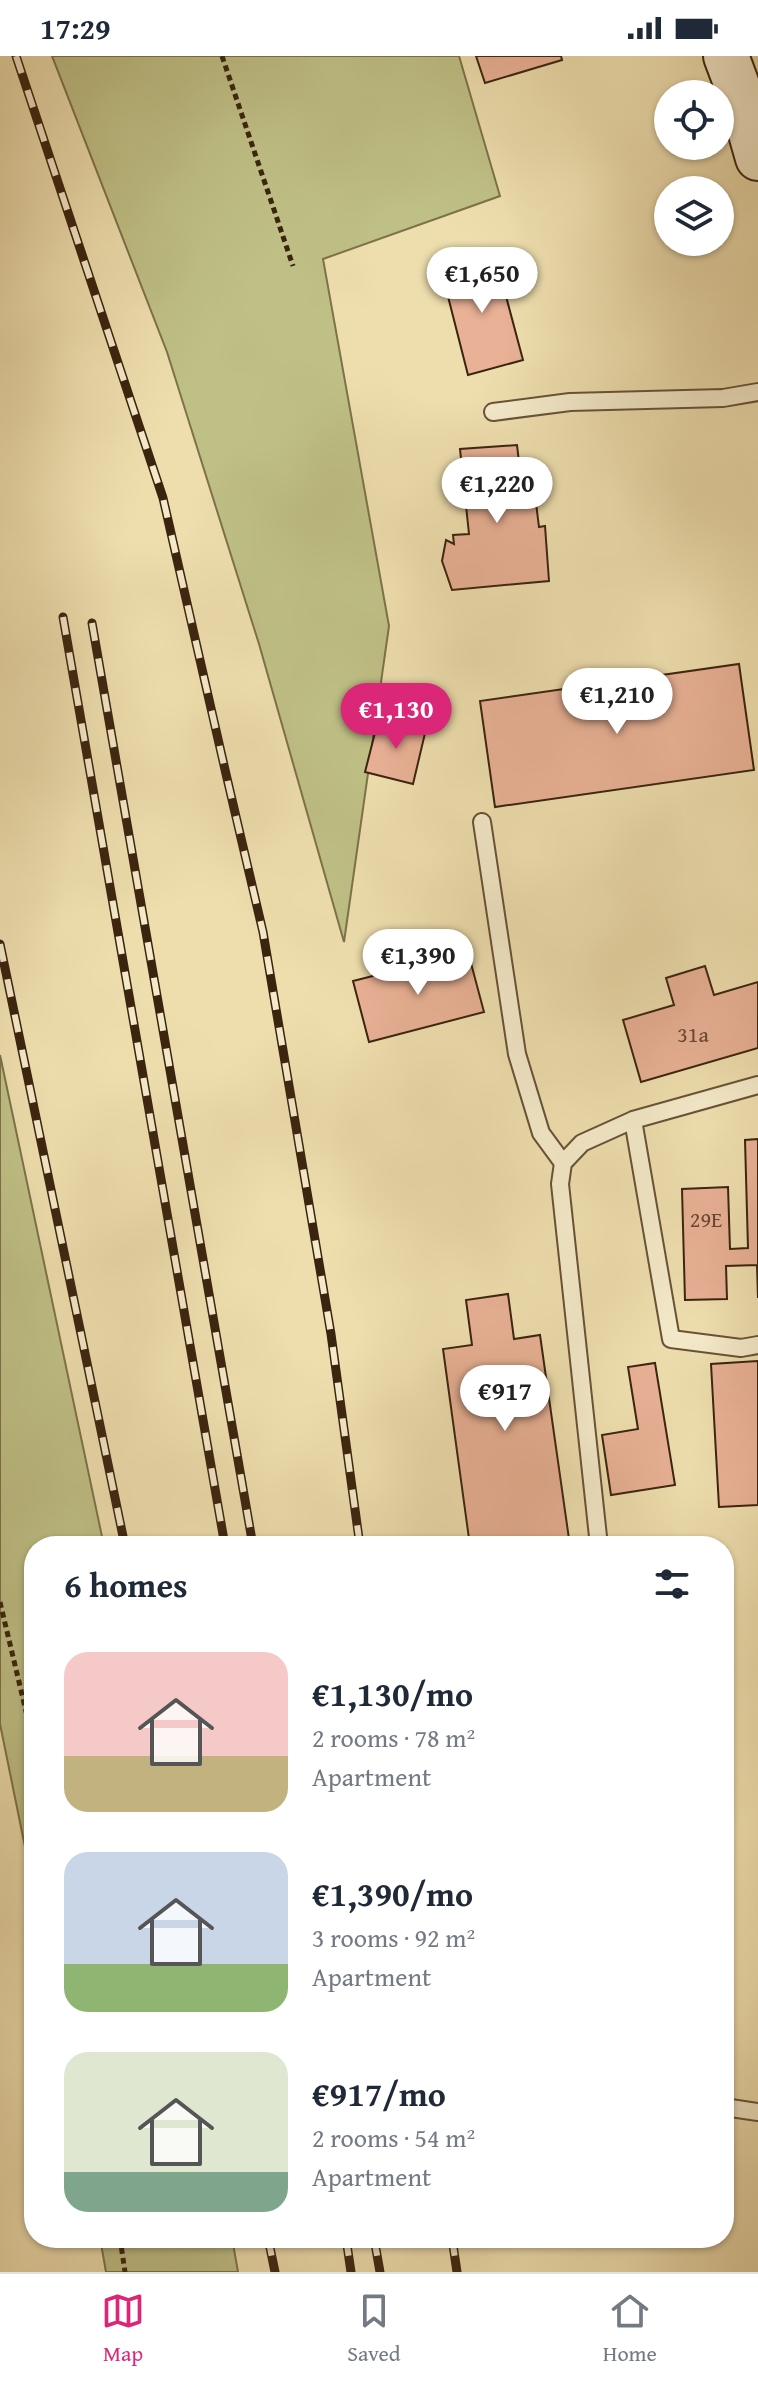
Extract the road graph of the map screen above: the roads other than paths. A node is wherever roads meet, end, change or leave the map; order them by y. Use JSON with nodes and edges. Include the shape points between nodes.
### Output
{"nodes":[{"id":1,"x":726,"y":56,"type":"edge"},
{"id":2,"x":758,"y":158,"type":"edge"},
{"id":3,"x":758,"y":392,"type":"edge"},
{"id":4,"x":493,"y":412,"type":"dead end"},
{"id":5,"x":482,"y":822,"type":"dead end"},
{"id":6,"x":758,"y":1085,"type":"edge"},
{"id":7,"x":633,"y":1120,"type":"junction"},
{"id":8,"x":563,"y":1163,"type":"junction"},
{"id":9,"x":758,"y":1345,"type":"edge"},
{"id":10,"x":598,"y":1536,"type":"edge"},
{"id":11,"x":734,"y":2108,"type":"edge"},
{"id":12,"x":758,"y":2112,"type":"edge"}],
"edges":[{"from":1,"to":2,"type":"main road"},
{"from":3,"to":4,"type":"lane","via":[[723,398],[570,402]]},
{"from":5,"to":8,"type":"lane","via":[[517,1054],[541,1133]]},
{"from":6,"to":7,"type":"lane"},
{"from":7,"to":8,"type":"lane","via":[[582,1143]]},
{"from":7,"to":9,"type":"lane","via":[[671,1339],[741,1348]]},
{"from":8,"to":10,"type":"lane","via":[[560,1184]]},
{"from":11,"to":12,"type":"lane"}]}
